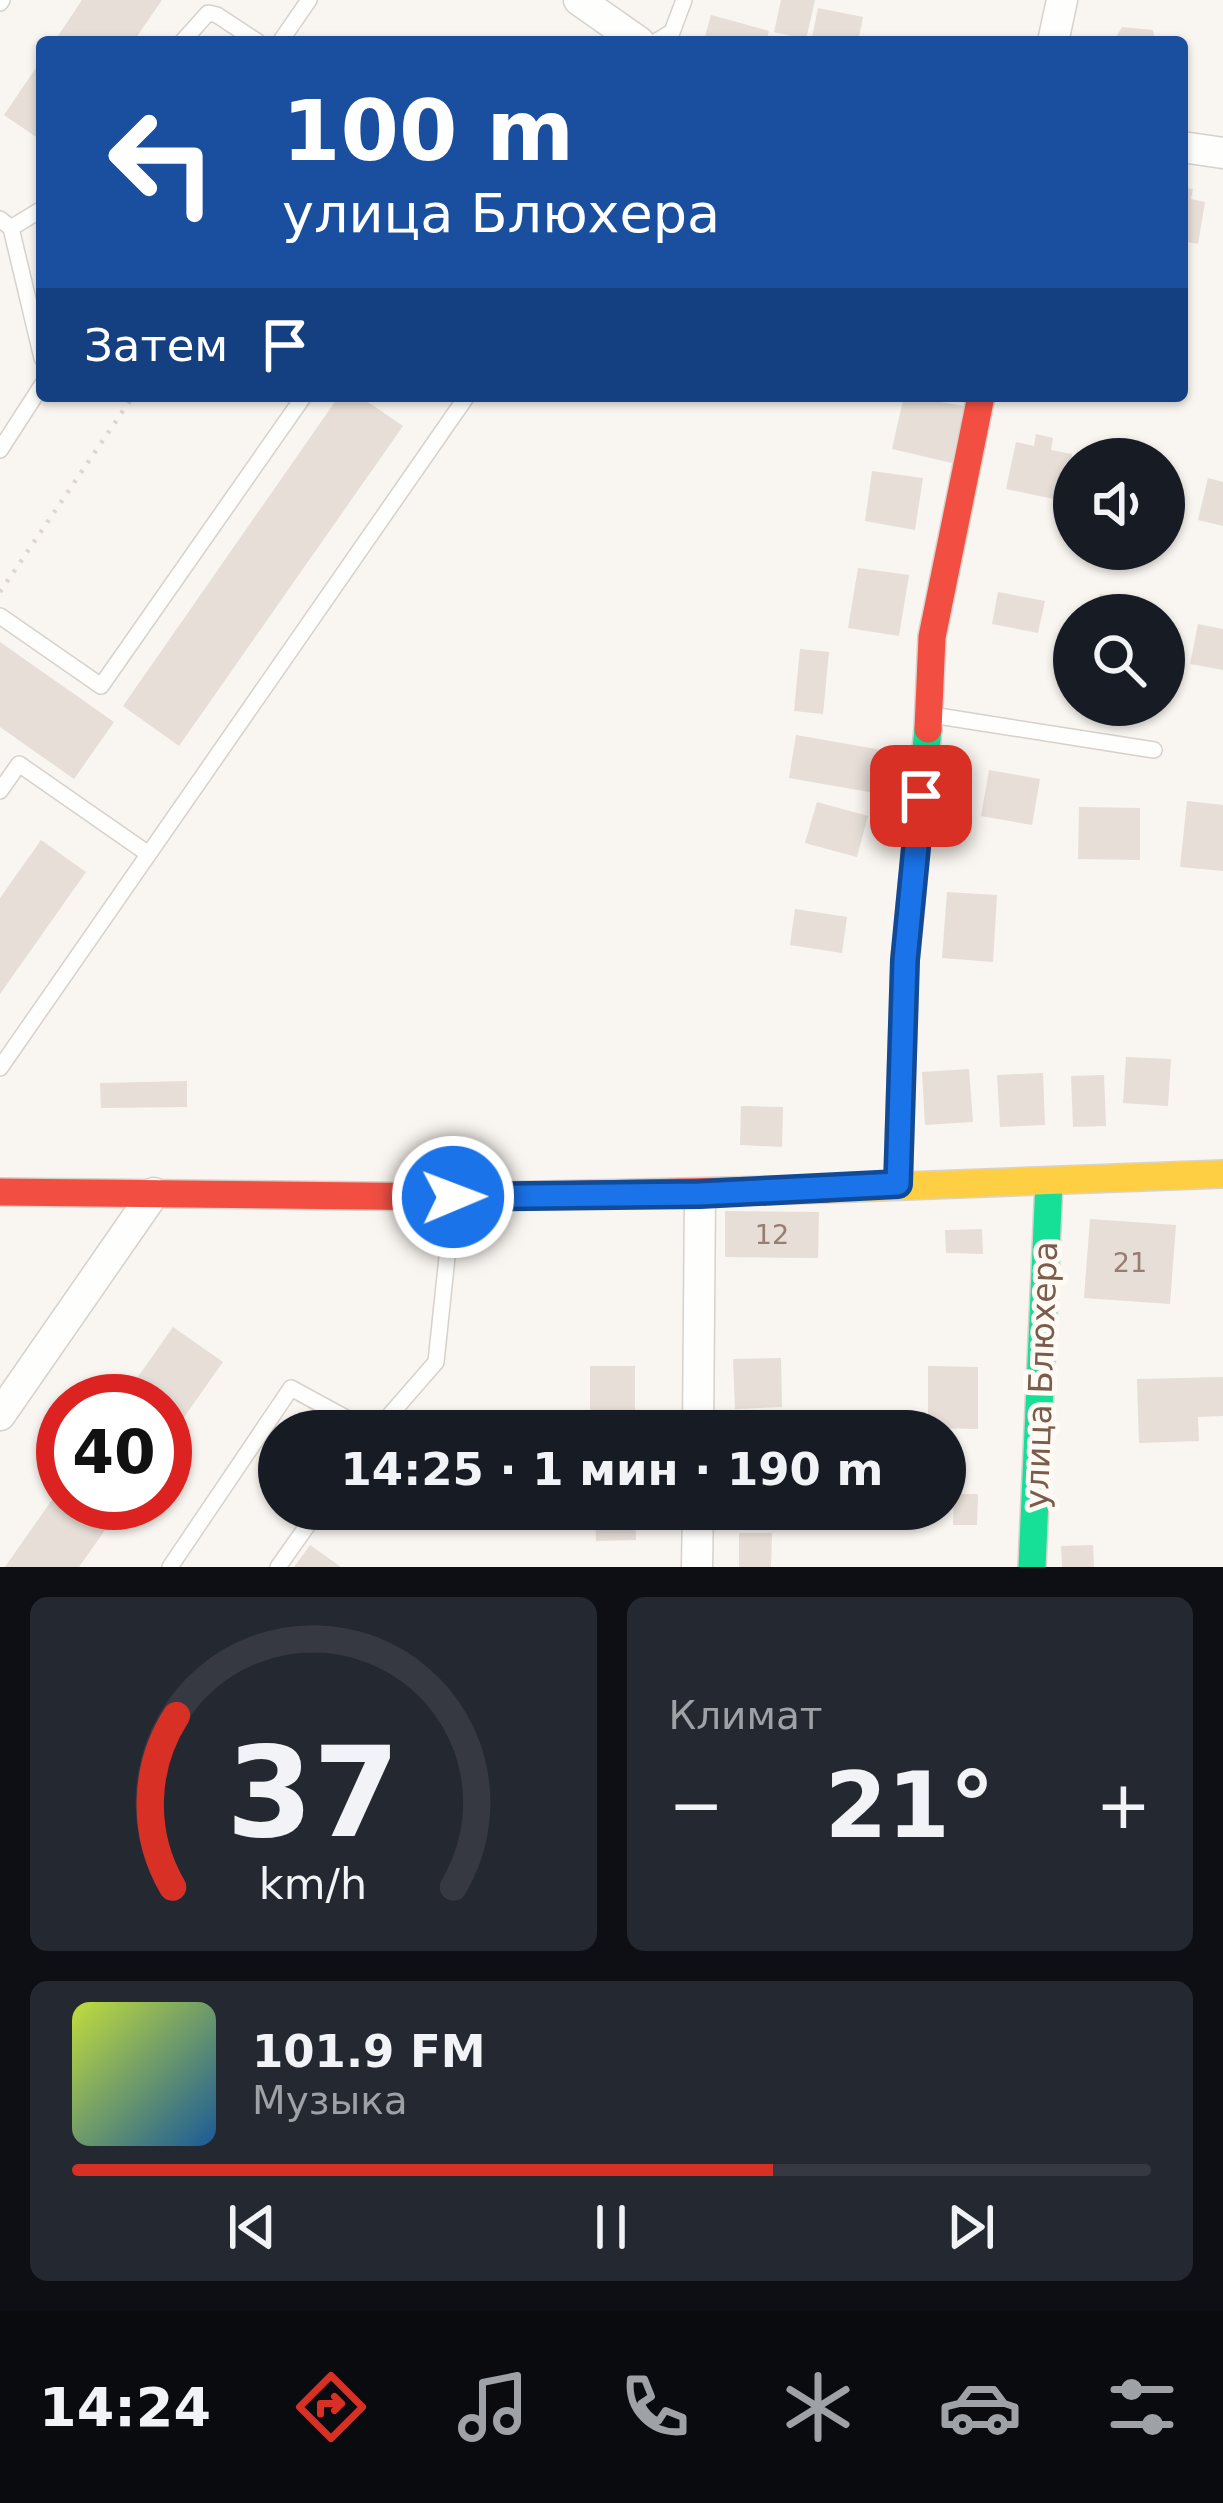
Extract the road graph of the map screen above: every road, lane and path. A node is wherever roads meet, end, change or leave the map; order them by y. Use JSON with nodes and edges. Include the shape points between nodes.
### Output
{"nodes":[{"id":1,"x":310,"y":0,"type":"edge"},
{"id":2,"x":579,"y":0,"type":"edge"},
{"id":3,"x":684,"y":0,"type":"edge"},
{"id":4,"x":1062,"y":0,"type":"edge"},
{"id":5,"x":186,"y":36,"type":"edge"},
{"id":6,"x":249,"y":36,"type":"edge"},
{"id":7,"x":284,"y":36,"type":"edge"},
{"id":8,"x":630,"y":36,"type":"edge"},
{"id":9,"x":666,"y":36,"type":"edge"},
{"id":10,"x":1054,"y":36,"type":"edge"},
{"id":11,"x":1188,"y":148,"type":"edge"},
{"id":12,"x":1223,"y":153,"type":"edge"},
{"id":13,"x":36,"y":211,"type":"edge"},
{"id":14,"x":6,"y":223,"type":"edge"},
{"id":15,"x":36,"y":336,"type":"edge"},
{"id":16,"x":36,"y":394,"type":"edge"},
{"id":17,"x":129,"y":402,"type":"edge"},
{"id":18,"x":300,"y":402,"type":"edge"},
{"id":19,"x":462,"y":402,"type":"edge"},
{"id":20,"x":980,"y":402,"type":"edge"},
{"id":21,"x":0,"y":450,"type":"edge"},
{"id":22,"x":0,"y":592,"type":"edge"},
{"id":23,"x":0,"y":616,"type":"edge"},
{"id":24,"x":929,"y":715,"type":"junction"},
{"id":25,"x":1154,"y":750,"type":"dead end"},
{"id":26,"x":0,"y":791,"type":"edge"},
{"id":27,"x":147,"y":853,"type":"junction"},
{"id":28,"x":0,"y":1068,"type":"edge"},
{"id":29,"x":1222,"y":1167,"type":"edge"},
{"id":30,"x":1049,"y":1182,"type":"junction"},
{"id":31,"x":898,"y":1184,"type":"junction"},
{"id":32,"x":0,"y":1192,"type":"edge"},
{"id":33,"x":154,"y":1193,"type":"junction"},
{"id":34,"x":700,"y":1194,"type":"junction"},
{"id":35,"x":453,"y":1197,"type":"junction"},
{"id":36,"x":276,"y":1410,"type":"edge"},
{"id":37,"x":333,"y":1410,"type":"edge"},
{"id":38,"x":392,"y":1410,"type":"edge"},
{"id":39,"x":698,"y":1410,"type":"edge"},
{"id":40,"x":0,"y":1415,"type":"edge"},
{"id":41,"x":258,"y":1437,"type":"edge"},
{"id":42,"x":305,"y":1530,"type":"edge"},
{"id":43,"x":698,"y":1530,"type":"edge"},
{"id":44,"x":170,"y":1567,"type":"edge"},
{"id":45,"x":278,"y":1567,"type":"edge"},
{"id":46,"x":697,"y":1567,"type":"edge"},
{"id":47,"x":1033,"y":1567,"type":"edge"}],
"edges":[{"from":1,"to":7,"type":"lane"},
{"from":2,"to":8,"type":"street"},
{"from":3,"to":9,"type":"lane"},
{"from":4,"to":10,"type":"street"},
{"from":5,"to":6,"type":"lane","via":[[213,13]]},
{"from":11,"to":12,"type":"street"},
{"from":13,"to":14,"type":"lane"},
{"from":14,"to":15,"type":"lane"},
{"from":16,"to":21,"type":"lane"},
{"from":17,"to":22,"type":"path"},
{"from":18,"to":23,"type":"lane","via":[[101,686]]},
{"from":19,"to":27,"type":"lane"},
{"from":20,"to":24,"type":"street","via":[[932,637]]},
{"from":24,"to":25,"type":"lane"},
{"from":24,"to":31,"type":"street","via":[[905,960]]},
{"from":26,"to":27,"type":"lane","via":[[19,764]]},
{"from":27,"to":28,"type":"lane"},
{"from":29,"to":30,"type":"street"},
{"from":30,"to":31,"type":"street"},
{"from":30,"to":47,"type":"street","name":"улица Блюхера"},
{"from":31,"to":34,"type":"street"},
{"from":32,"to":33,"type":"street"},
{"from":33,"to":35,"type":"street"},
{"from":33,"to":40,"type":"street"},
{"from":34,"to":35,"type":"street"},
{"from":34,"to":39,"type":"street"},
{"from":35,"to":38,"type":"lane","via":[[436,1362]]},
{"from":36,"to":37,"type":"lane","via":[[291,1388]]},
{"from":41,"to":44,"type":"lane"},
{"from":42,"to":45,"type":"lane"},
{"from":43,"to":46,"type":"street"}]}
